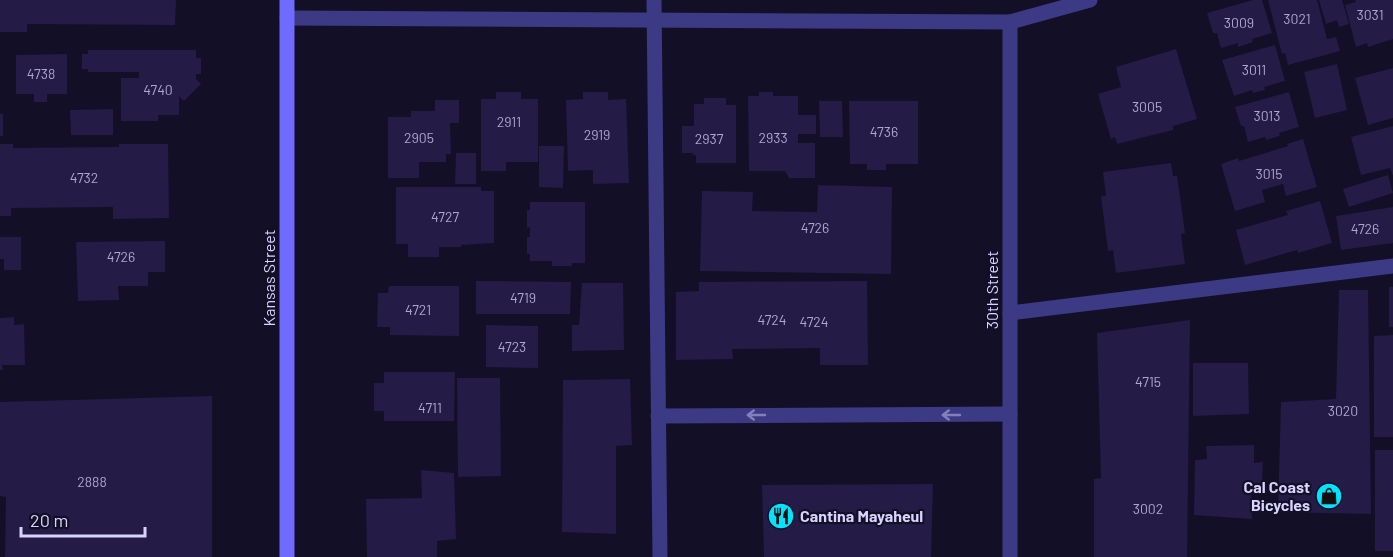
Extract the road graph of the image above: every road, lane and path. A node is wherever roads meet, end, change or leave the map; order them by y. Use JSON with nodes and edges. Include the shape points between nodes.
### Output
{"nodes":[{"id":1,"x":286,"y":0,"type":"edge"},
{"id":2,"x":654,"y":0,"type":"edge"},
{"id":3,"x":1090,"y":0,"type":"edge"},
{"id":4,"x":1054,"y":5,"type":"edge"},
{"id":5,"x":287,"y":18,"type":"junction"},
{"id":6,"x":654,"y":20,"type":"junction"},
{"id":7,"x":1010,"y":22,"type":"junction"},
{"id":8,"x":1393,"y":266,"type":"edge"},
{"id":9,"x":1010,"y":313,"type":"junction"},
{"id":10,"x":1010,"y":414,"type":"junction"},
{"id":11,"x":658,"y":416,"type":"junction"},
{"id":12,"x":287,"y":557,"type":"edge"},
{"id":13,"x":660,"y":557,"type":"edge"},
{"id":14,"x":1010,"y":557,"type":"edge"}],
"edges":[{"from":1,"to":5,"type":"street","name":"Kansas Street"},
{"from":2,"to":6,"type":"street"},
{"from":3,"to":4,"type":"street"},
{"from":4,"to":7,"type":"street"},
{"from":5,"to":6,"type":"street"},
{"from":5,"to":12,"type":"street","name":"Kansas Street"},
{"from":6,"to":7,"type":"street"},
{"from":6,"to":11,"type":"street"},
{"from":7,"to":9,"type":"street","name":"30th Street"},
{"from":8,"to":9,"type":"street"},
{"from":9,"to":10,"type":"street","name":"30th Street"},
{"from":10,"to":11,"type":"street","one_way":true},
{"from":10,"to":14,"type":"street","name":"30th Street"},
{"from":11,"to":13,"type":"street"}]}
